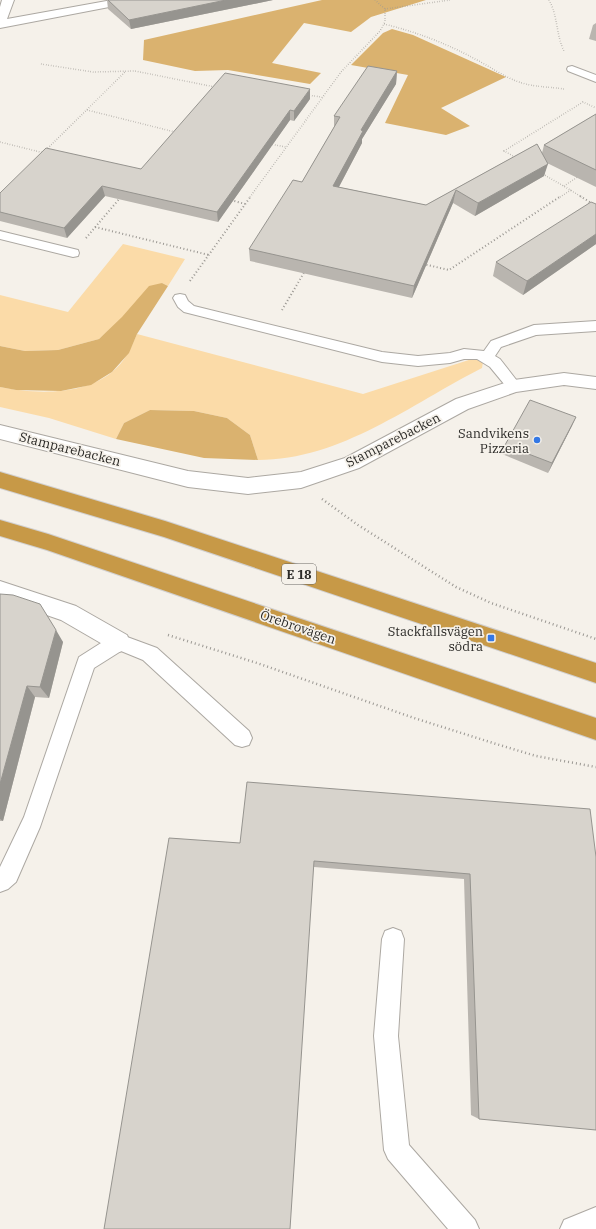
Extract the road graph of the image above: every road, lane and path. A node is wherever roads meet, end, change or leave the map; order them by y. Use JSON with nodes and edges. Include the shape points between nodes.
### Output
{"nodes":[{"id":1,"x":8,"y":0,"type":"edge"},
{"id":2,"x":130,"y":0,"type":"edge"},
{"id":3,"x":375,"y":0,"type":"edge"},
{"id":4,"x":450,"y":0,"type":"edge"},
{"id":5,"x":549,"y":0,"type":"edge"},
{"id":6,"x":384,"y":9,"type":"junction"},
{"id":7,"x":1,"y":20,"type":"edge"},
{"id":8,"x":384,"y":24,"type":"junction"},
{"id":9,"x":41,"y":64,"type":"dead end"},
{"id":10,"x":572,"y":69,"type":"joint"},
{"id":11,"x":125,"y":71,"type":"junction"},
{"id":12,"x":596,"y":79,"type":"edge"},
{"id":13,"x":219,"y":84,"type":"edge"},
{"id":14,"x":569,"y":89,"type":"dead end"},
{"id":15,"x":307,"y":95,"type":"edge"},
{"id":16,"x":322,"y":98,"type":"junction"},
{"id":17,"x":596,"y":108,"type":"edge"},
{"id":18,"x":87,"y":110,"type":"junction"},
{"id":19,"x":177,"y":133,"type":"edge"},
{"id":20,"x":0,"y":142,"type":"edge"},
{"id":21,"x":264,"y":143,"type":"edge"},
{"id":22,"x":286,"y":147,"type":"junction"},
{"id":23,"x":44,"y":153,"type":"junction"},
{"id":24,"x":49,"y":154,"type":"edge"},
{"id":25,"x":39,"y":158,"type":"edge"},
{"id":26,"x":517,"y":159,"type":"edge"},
{"id":27,"x":537,"y":170,"type":"edge"},
{"id":28,"x":583,"y":174,"type":"edge"},
{"id":29,"x":564,"y":186,"type":"junction"},
{"id":30,"x":571,"y":190,"type":"junction"},
{"id":31,"x":124,"y":193,"type":"edge"},
{"id":32,"x":230,"y":200,"type":"edge"},
{"id":33,"x":245,"y":204,"type":"junction"},
{"id":34,"x":596,"y":206,"type":"edge"},
{"id":35,"x":95,"y":227,"type":"junction"},
{"id":36,"x":0,"y":235,"type":"edge"},
{"id":37,"x":73,"y":253,"type":"joint"},
{"id":38,"x":208,"y":255,"type":"junction"},
{"id":39,"x":419,"y":264,"type":"edge"},
{"id":40,"x":306,"y":270,"type":"edge"},
{"id":41,"x":180,"y":298,"type":"joint"},
{"id":42,"x":596,"y":326,"type":"edge"},
{"id":43,"x":271,"y":329,"type":"junction"},
{"id":44,"x":487,"y":357,"type":"junction"},
{"id":45,"x":596,"y":383,"type":"edge"},
{"id":46,"x":514,"y":386,"type":"junction"},
{"id":47,"x":0,"y":432,"type":"edge"},
{"id":48,"x":0,"y":480,"type":"edge"},
{"id":49,"x":301,"y":480,"type":"junction"},
{"id":50,"x":0,"y":528,"type":"edge"},
{"id":51,"x":0,"y":590,"type":"edge"},
{"id":52,"x":166,"y":634,"type":"dead end"},
{"id":53,"x":596,"y":639,"type":"edge"},
{"id":54,"x":119,"y":642,"type":"junction"},
{"id":55,"x":596,"y":673,"type":"edge"},
{"id":56,"x":596,"y":729,"type":"edge"},
{"id":57,"x":242,"y":738,"type":"dead end"},
{"id":58,"x":596,"y":768,"type":"edge"},
{"id":59,"x":0,"y":881,"type":"edge"},
{"id":60,"x":393,"y":939,"type":"dead end"},
{"id":61,"x":596,"y":1220,"type":"edge"},
{"id":62,"x":466,"y":1229,"type":"edge"},
{"id":63,"x":574,"y":1229,"type":"edge"}],
"edges":[{"from":1,"to":7,"type":"street"},
{"from":2,"to":7,"type":"street"},
{"from":3,"to":6,"type":"path"},
{"from":4,"to":6,"type":"path"},
{"from":5,"to":10,"type":"path","via":[[555,16],[558,38],[572,62]]},
{"from":6,"to":8,"type":"path"},
{"from":8,"to":14,"type":"path","via":[[433,40],[515,80],[535,86]]},
{"from":8,"to":16,"type":"path","via":[[341,72]]},
{"from":9,"to":11,"type":"path","via":[[93,72]]},
{"from":10,"to":12,"type":"lane"},
{"from":11,"to":13,"type":"path","via":[[214,88]]},
{"from":11,"to":18,"type":"path"},
{"from":15,"to":16,"type":"path"},
{"from":16,"to":22,"type":"path"},
{"from":17,"to":26,"type":"path","via":[[583,102],[504,151]]},
{"from":18,"to":19,"type":"path"},
{"from":18,"to":23,"type":"path"},
{"from":20,"to":23,"type":"path"},
{"from":21,"to":22,"type":"path"},
{"from":22,"to":33,"type":"path"},
{"from":23,"to":24,"type":"path"},
{"from":23,"to":25,"type":"path"},
{"from":27,"to":29,"type":"path"},
{"from":28,"to":29,"type":"path"},
{"from":29,"to":30,"type":"path"},
{"from":30,"to":34,"type":"path"},
{"from":30,"to":39,"type":"path","via":[[450,270]]},
{"from":31,"to":35,"type":"path"},
{"from":32,"to":33,"type":"path"},
{"from":33,"to":38,"type":"path"},
{"from":35,"to":37,"type":"path"},
{"from":35,"to":38,"type":"path"},
{"from":36,"to":37,"type":"lane"},
{"from":38,"to":41,"type":"path"},
{"from":40,"to":43,"type":"path"},
{"from":41,"to":43,"type":"lane","via":[[189,309]]},
{"from":42,"to":44,"type":"lane","via":[[534,330],[496,344]]},
{"from":43,"to":44,"type":"lane","via":[[400,360],[450,358],[464,354]]},
{"from":44,"to":46,"type":"lane"},
{"from":45,"to":46,"type":"street","name":"Stamparebacken","via":[[564,380]]},
{"from":46,"to":49,"type":"street","name":"Stamparebacken","via":[[462,404],[352,463]]},
{"from":47,"to":49,"type":"street","name":"Stamparebacken","via":[[188,479],[248,486]]},
{"from":48,"to":55,"type":"highway","number":"E 18","via":[[165,529]]},
{"from":49,"to":53,"type":"path","via":[[358,525],[456,587],[490,603]]},
{"from":50,"to":56,"type":"highway","name":"Örebrovägen","via":[[48,542]]},
{"from":51,"to":54,"type":"street","via":[[68,612]]},
{"from":52,"to":58,"type":"path","via":[[493,743],[536,756]]},
{"from":54,"to":57,"type":"lane","via":[[150,654]]},
{"from":54,"to":59,"type":"lane","via":[[86,663],[33,820],[8,874]]},
{"from":60,"to":62,"type":"lane","via":[[386,1036],[397,1150]]},
{"from":61,"to":63,"type":"lane"}]}
